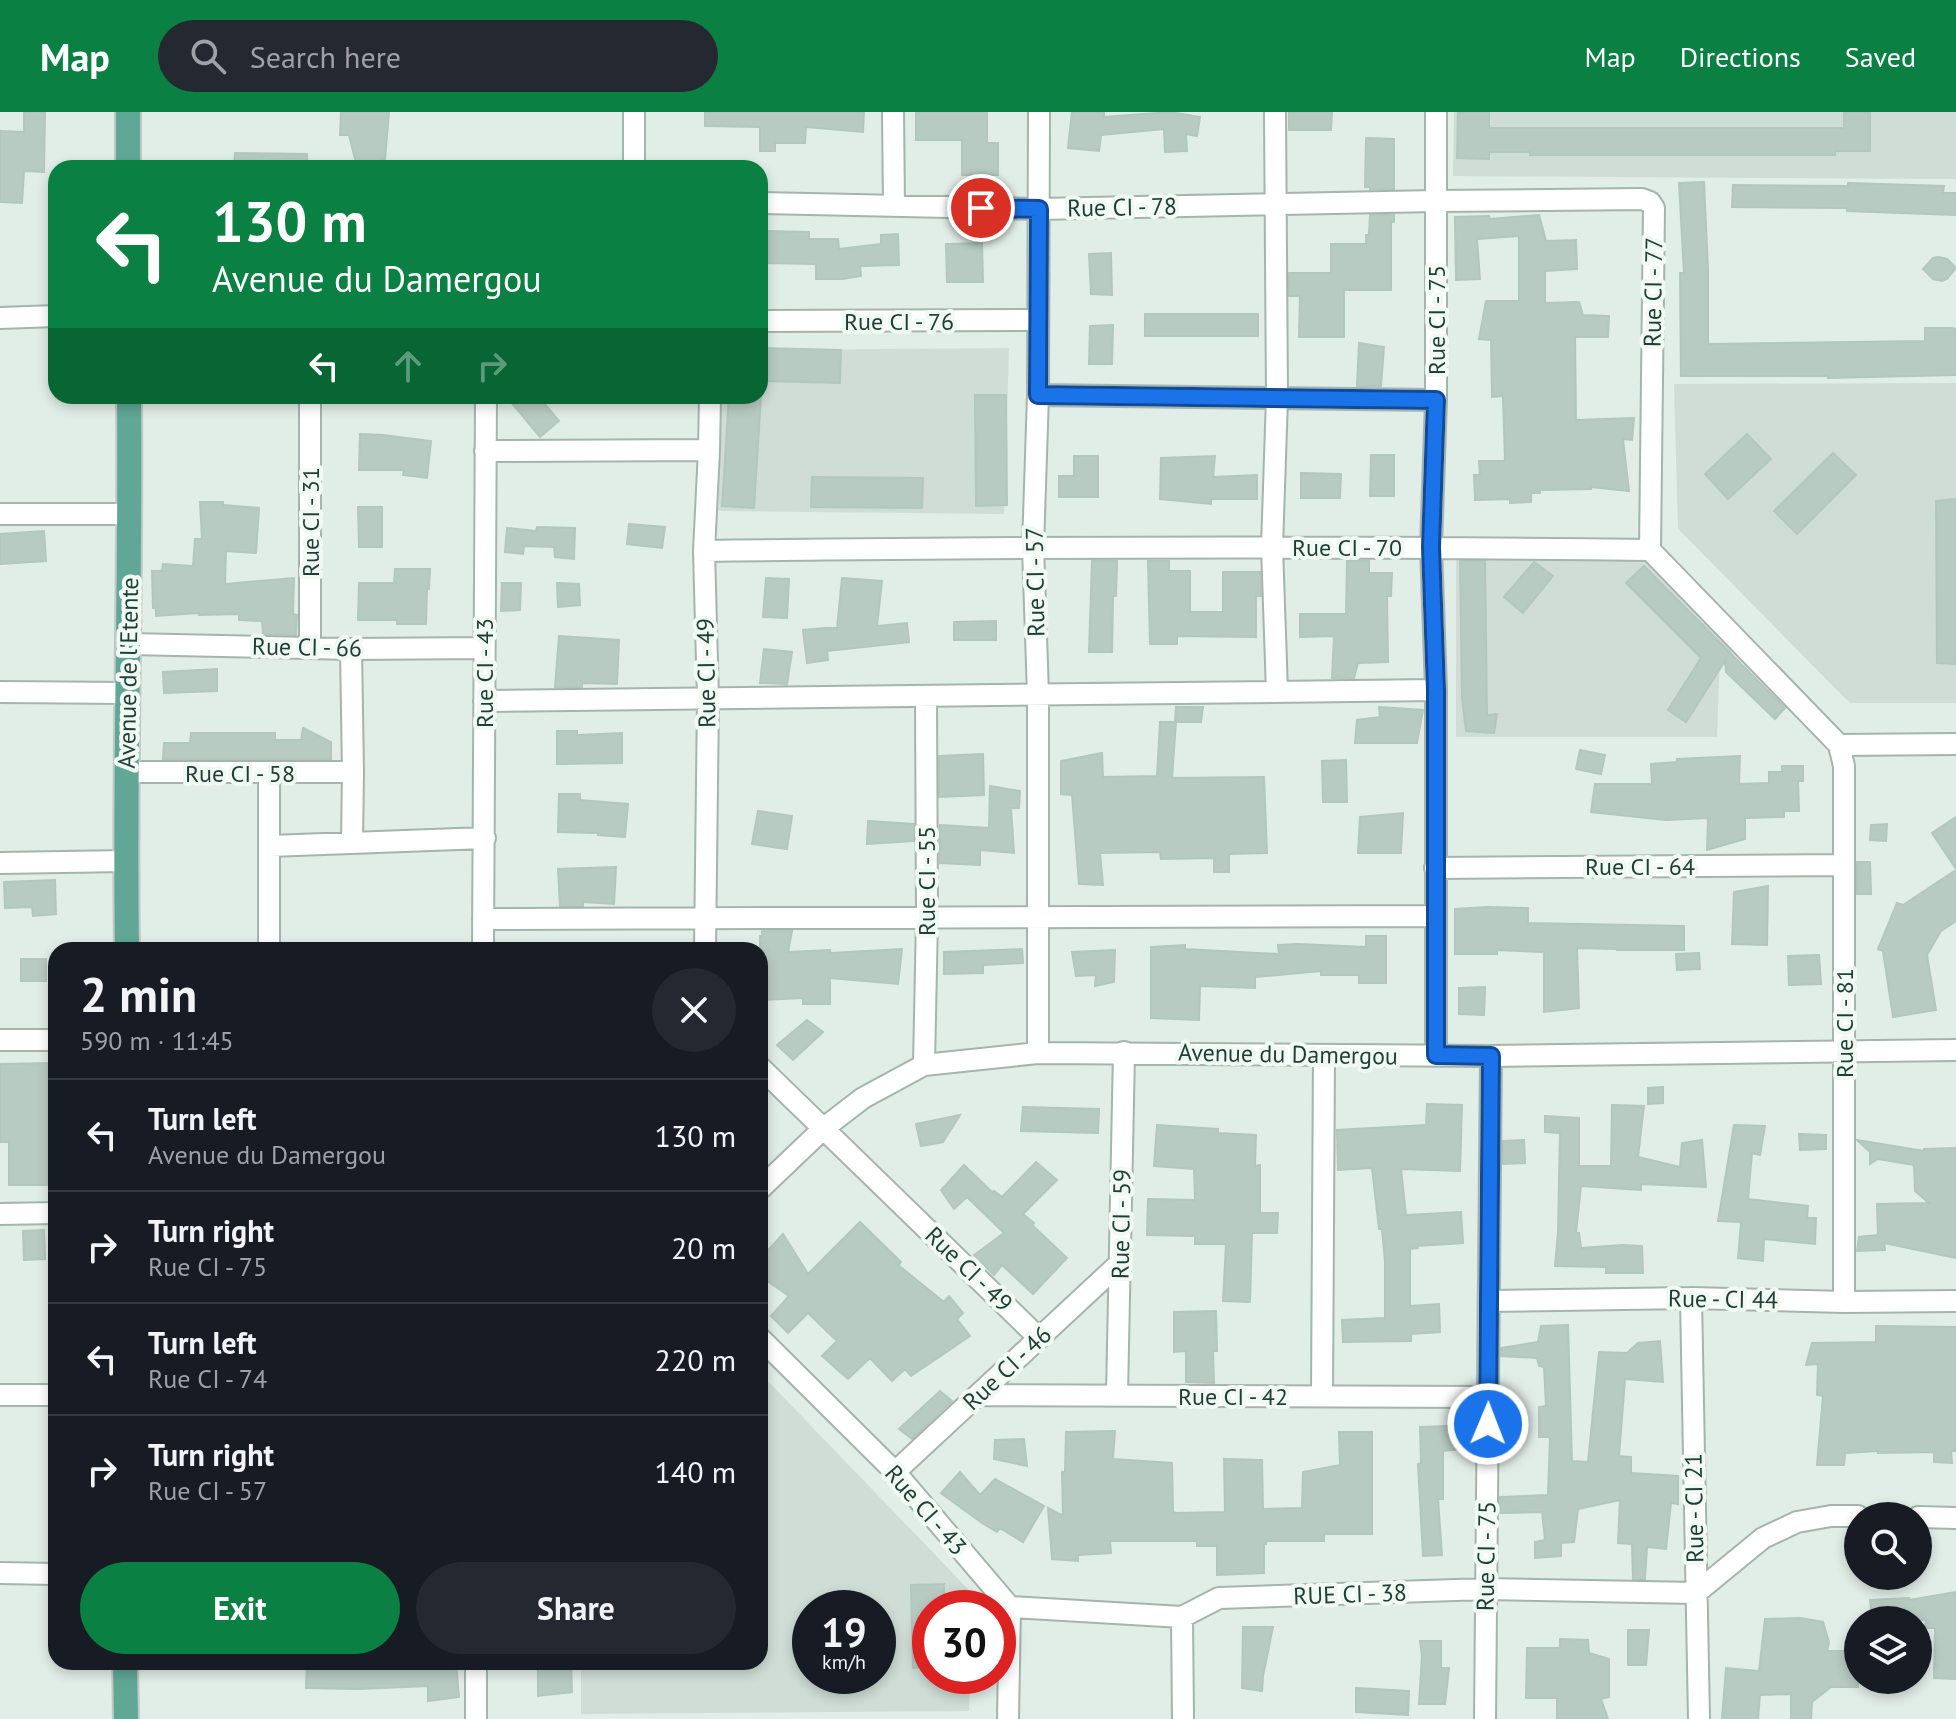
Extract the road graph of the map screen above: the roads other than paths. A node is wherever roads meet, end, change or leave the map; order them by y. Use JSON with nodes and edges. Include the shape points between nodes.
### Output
{"nodes":[{"id":1,"x":128,"y":112,"type":"edge"},
{"id":2,"x":634,"y":112,"type":"edge"},
{"id":3,"x":893,"y":112,"type":"edge"},
{"id":4,"x":1039,"y":112,"type":"edge"},
{"id":5,"x":1275,"y":112,"type":"edge"},
{"id":6,"x":1436,"y":112,"type":"edge"},
{"id":7,"x":128,"y":160,"type":"edge"},
{"id":8,"x":634,"y":160,"type":"edge"},
{"id":9,"x":1436,"y":201,"type":"junction"},
{"id":10,"x":768,"y":203,"type":"edge"},
{"id":11,"x":1276,"y":204,"type":"junction"},
{"id":12,"x":894,"y":206,"type":"junction"},
{"id":13,"x":1039,"y":209,"type":"junction"},
{"id":14,"x":48,"y":316,"type":"edge"},
{"id":15,"x":0,"y":318,"type":"edge"},
{"id":16,"x":1038,"y":320,"type":"junction"},
{"id":17,"x":768,"y":321,"type":"edge"},
{"id":18,"x":1038,"y":395,"type":"junction"},
{"id":19,"x":1277,"y":398,"type":"junction"},
{"id":20,"x":1436,"y":400,"type":"junction"},
{"id":21,"x":129,"y":404,"type":"edge"},
{"id":22,"x":310,"y":404,"type":"edge"},
{"id":23,"x":486,"y":404,"type":"edge"},
{"id":24,"x":710,"y":404,"type":"edge"},
{"id":25,"x":709,"y":450,"type":"junction"},
{"id":26,"x":485,"y":451,"type":"junction"},
{"id":27,"x":0,"y":514,"type":"edge"},
{"id":28,"x":131,"y":514,"type":"junction"},
{"id":29,"x":1033,"y":547,"type":"junction"},
{"id":30,"x":1272,"y":547,"type":"junction"},
{"id":31,"x":1431,"y":547,"type":"junction"},
{"id":32,"x":1650,"y":550,"type":"junction"},
{"id":33,"x":704,"y":551,"type":"junction"},
{"id":34,"x":129,"y":644,"type":"junction"},
{"id":35,"x":310,"y":647,"type":"junction"},
{"id":36,"x":484,"y":648,"type":"junction"},
{"id":37,"x":351,"y":649,"type":"junction"},
{"id":38,"x":1436,"y":690,"type":"junction"},
{"id":39,"x":0,"y":692,"type":"edge"},
{"id":40,"x":1277,"y":692,"type":"junction"},
{"id":41,"x":127,"y":693,"type":"junction"},
{"id":42,"x":1038,"y":695,"type":"junction"},
{"id":43,"x":926,"y":696,"type":"junction"},
{"id":44,"x":708,"y":699,"type":"junction"},
{"id":45,"x":484,"y":701,"type":"junction"},
{"id":46,"x":1956,"y":744,"type":"edge"},
{"id":47,"x":1839,"y":745,"type":"junction"},
{"id":48,"x":127,"y":772,"type":"junction"},
{"id":49,"x":353,"y":772,"type":"junction"},
{"id":50,"x":269,"y":773,"type":"junction"},
{"id":51,"x":485,"y":838,"type":"junction"},
{"id":52,"x":352,"y":843,"type":"junction"},
{"id":53,"x":270,"y":846,"type":"junction"},
{"id":54,"x":126,"y":861,"type":"junction"},
{"id":55,"x":0,"y":863,"type":"edge"},
{"id":56,"x":1844,"y":865,"type":"junction"},
{"id":57,"x":1435,"y":868,"type":"junction"},
{"id":58,"x":1436,"y":916,"type":"junction"},
{"id":59,"x":1038,"y":917,"type":"junction"},
{"id":60,"x":706,"y":918,"type":"junction"},
{"id":61,"x":927,"y":918,"type":"junction"},
{"id":62,"x":483,"y":919,"type":"junction"},
{"id":63,"x":127,"y":942,"type":"edge"},
{"id":64,"x":269,"y":942,"type":"edge"},
{"id":65,"x":483,"y":942,"type":"edge"},
{"id":66,"x":705,"y":942,"type":"edge"},
{"id":67,"x":0,"y":1040,"type":"edge"},
{"id":68,"x":48,"y":1040,"type":"edge"},
{"id":69,"x":1844,"y":1050,"type":"junction"},
{"id":70,"x":1956,"y":1050,"type":"edge"},
{"id":71,"x":1124,"y":1052,"type":"junction"},
{"id":72,"x":1038,"y":1053,"type":"junction"},
{"id":73,"x":1324,"y":1055,"type":"junction"},
{"id":74,"x":1436,"y":1055,"type":"junction"},
{"id":75,"x":1491,"y":1056,"type":"junction"},
{"id":76,"x":924,"y":1065,"type":"junction"},
{"id":77,"x":768,"y":1075,"type":"edge"},
{"id":78,"x":824,"y":1128,"type":"junction"},
{"id":79,"x":768,"y":1181,"type":"edge"},
{"id":80,"x":48,"y":1213,"type":"edge"},
{"id":81,"x":0,"y":1214,"type":"edge"},
{"id":82,"x":1120,"y":1263,"type":"junction"},
{"id":83,"x":1691,"y":1298,"type":"junction"},
{"id":84,"x":1489,"y":1301,"type":"junction"},
{"id":85,"x":1956,"y":1301,"type":"edge"},
{"id":86,"x":1844,"y":1302,"type":"junction"},
{"id":87,"x":1039,"y":1338,"type":"junction"},
{"id":88,"x":768,"y":1346,"type":"edge"},
{"id":89,"x":0,"y":1395,"type":"edge"},
{"id":90,"x":48,"y":1395,"type":"edge"},
{"id":91,"x":978,"y":1395,"type":"junction"},
{"id":92,"x":1117,"y":1395,"type":"junction"},
{"id":93,"x":1322,"y":1396,"type":"junction"},
{"id":94,"x":1489,"y":1397,"type":"junction"},
{"id":95,"x":895,"y":1472,"type":"junction"},
{"id":96,"x":1844,"y":1516,"type":"edge"},
{"id":97,"x":1932,"y":1517,"type":"edge"},
{"id":98,"x":1956,"y":1518,"type":"edge"},
{"id":99,"x":0,"y":1573,"type":"edge"},
{"id":100,"x":48,"y":1574,"type":"edge"},
{"id":101,"x":1485,"y":1589,"type":"junction"},
{"id":102,"x":996,"y":1590,"type":"edge"},
{"id":103,"x":1696,"y":1593,"type":"junction"},
{"id":104,"x":1016,"y":1607,"type":"edge"},
{"id":105,"x":1182,"y":1617,"type":"junction"},
{"id":106,"x":125,"y":1670,"type":"edge"},
{"id":107,"x":476,"y":1670,"type":"edge"},
{"id":108,"x":1008,"y":1694,"type":"edge"},
{"id":109,"x":126,"y":1719,"type":"edge"},
{"id":110,"x":476,"y":1719,"type":"edge"},
{"id":111,"x":1008,"y":1719,"type":"edge"},
{"id":112,"x":1183,"y":1719,"type":"edge"},
{"id":113,"x":1485,"y":1719,"type":"edge"},
{"id":114,"x":1699,"y":1719,"type":"edge"}],
"edges":[{"from":1,"to":7,"type":"main road"},
{"from":2,"to":8,"type":"street"},
{"from":3,"to":12,"type":"street"},
{"from":4,"to":13,"type":"street","name":"Rue CI - 57"},
{"from":5,"to":11,"type":"street"},
{"from":6,"to":9,"type":"street","name":"Rue CI - 75"},
{"from":9,"to":11,"type":"street","name":"Rue CI - 78"},
{"from":9,"to":20,"type":"street","name":"Rue CI - 75"},
{"from":9,"to":32,"type":"street","name":"Rue CI - 77","via":[[1642,199],[1654,208]]},
{"from":10,"to":12,"type":"street","name":"Rue CI - 78"},
{"from":11,"to":13,"type":"street","name":"Rue CI - 78"},
{"from":11,"to":19,"type":"street"},
{"from":12,"to":13,"type":"street","name":"Rue CI - 78"},
{"from":13,"to":16,"type":"street","name":"Rue CI - 57"},
{"from":14,"to":15,"type":"street"},
{"from":16,"to":17,"type":"street","name":"Rue CI - 76"},
{"from":16,"to":18,"type":"street","name":"Rue CI - 57"},
{"from":18,"to":19,"type":"street"},
{"from":18,"to":29,"type":"street","name":"Rue CI - 57"},
{"from":19,"to":20,"type":"street"},
{"from":19,"to":30,"type":"street"},
{"from":20,"to":31,"type":"street","name":"Rue CI - 75"},
{"from":21,"to":28,"type":"main road","name":"Avenue de l'Etente"},
{"from":22,"to":35,"type":"street","name":"Rue CI - 31"},
{"from":23,"to":26,"type":"street","name":"Rue CI - 43"},
{"from":24,"to":25,"type":"street","name":"Rue CI - 49"},
{"from":25,"to":26,"type":"street"},
{"from":25,"to":33,"type":"street","name":"Rue CI - 49"},
{"from":26,"to":36,"type":"street","name":"Rue CI - 43"},
{"from":27,"to":28,"type":"street"},
{"from":28,"to":34,"type":"main road","name":"Avenue de l'Etente"},
{"from":29,"to":30,"type":"street","name":"Rue CI - 70"},
{"from":29,"to":33,"type":"street","name":"Rue CI - 70"},
{"from":29,"to":42,"type":"street","name":"Rue CI - 57"},
{"from":30,"to":31,"type":"street","name":"Rue CI - 70"},
{"from":30,"to":40,"type":"street"},
{"from":31,"to":32,"type":"street","name":"Rue CI - 70"},
{"from":31,"to":38,"type":"street","name":"Rue CI - 75"},
{"from":32,"to":47,"type":"street"},
{"from":33,"to":44,"type":"street","name":"Rue CI - 49"},
{"from":34,"to":35,"type":"street","name":"Rue CI - 66"},
{"from":34,"to":41,"type":"main road","name":"Avenue de l'Etente"},
{"from":35,"to":37,"type":"street","name":"Rue CI - 66"},
{"from":36,"to":37,"type":"street","name":"Rue CI - 66"},
{"from":36,"to":45,"type":"street","name":"Rue CI - 43"},
{"from":37,"to":49,"type":"street"},
{"from":38,"to":40,"type":"street"},
{"from":38,"to":57,"type":"street","name":"Rue CI - 75"},
{"from":39,"to":41,"type":"street"},
{"from":40,"to":42,"type":"street"},
{"from":41,"to":48,"type":"main road","name":"Avenue de l'Etente"},
{"from":42,"to":43,"type":"street"},
{"from":42,"to":59,"type":"street","name":"Rue CI - 57"},
{"from":43,"to":44,"type":"street"},
{"from":43,"to":61,"type":"street","name":"Rue CI - 55"},
{"from":44,"to":45,"type":"street"},
{"from":44,"to":60,"type":"street","name":"Rue CI - 49"},
{"from":45,"to":51,"type":"street","name":"Rue CI - 43"},
{"from":46,"to":47,"type":"street"},
{"from":47,"to":56,"type":"street","name":"Rue CI - 81","via":[[1844,766]]},
{"from":48,"to":50,"type":"street","name":"Rue CI - 58"},
{"from":48,"to":54,"type":"main road","name":"Avenue de l'Etente"},
{"from":49,"to":50,"type":"street","name":"Rue CI - 58"},
{"from":49,"to":52,"type":"street"},
{"from":50,"to":53,"type":"street"},
{"from":51,"to":52,"type":"street"},
{"from":51,"to":62,"type":"street","name":"Rue CI - 43"},
{"from":52,"to":53,"type":"street"},
{"from":53,"to":64,"type":"street"},
{"from":54,"to":55,"type":"street"},
{"from":54,"to":63,"type":"main road","name":"Avenue de l'Etente"},
{"from":56,"to":57,"type":"street","name":"Rue CI - 64"},
{"from":56,"to":69,"type":"street","name":"Rue CI - 81"},
{"from":57,"to":58,"type":"street","name":"Rue CI - 75"},
{"from":58,"to":59,"type":"street"},
{"from":58,"to":74,"type":"street","name":"Rue CI - 75"},
{"from":59,"to":61,"type":"street"},
{"from":59,"to":72,"type":"street","name":"Rue CI - 57"},
{"from":60,"to":61,"type":"street"},
{"from":60,"to":62,"type":"street"},
{"from":60,"to":66,"type":"street","name":"Rue CI - 49"},
{"from":61,"to":76,"type":"street","name":"Rue CI - 55"},
{"from":62,"to":65,"type":"street","name":"Rue CI - 43"},
{"from":67,"to":68,"type":"street"},
{"from":69,"to":70,"type":"street","name":"Avenue du Damergou"},
{"from":69,"to":75,"type":"street","name":"Avenue du Damergou"},
{"from":69,"to":86,"type":"street","name":"Rue CI - 81"},
{"from":71,"to":72,"type":"street","name":"Avenue du Damergou"},
{"from":71,"to":73,"type":"street","name":"Avenue du Damergou"},
{"from":71,"to":82,"type":"street","name":"Rue CI - 59"},
{"from":72,"to":76,"type":"street","name":"Avenue du Damergou"},
{"from":73,"to":74,"type":"street","name":"Avenue du Damergou"},
{"from":73,"to":93,"type":"street"},
{"from":74,"to":75,"type":"street","name":"Avenue du Damergou"},
{"from":75,"to":84,"type":"street","name":"Rue CI - 75"},
{"from":76,"to":78,"type":"street","name":"Avenue du Damergou","via":[[863,1098]]},
{"from":77,"to":78,"type":"street","name":"Rue CI - 49"},
{"from":78,"to":79,"type":"street","name":"Avenue du Damergou"},
{"from":78,"to":87,"type":"street","name":"Rue CI - 49"},
{"from":80,"to":81,"type":"street"},
{"from":82,"to":87,"type":"street","name":"Rue CI - 46"},
{"from":82,"to":92,"type":"street","name":"Rue CI - 59"},
{"from":83,"to":84,"type":"street","name":"Rue - CI 44"},
{"from":83,"to":86,"type":"street","name":"Rue - CI 44"},
{"from":83,"to":103,"type":"street","name":"Rue - CI 21"},
{"from":84,"to":94,"type":"street","name":"Rue CI - 75"},
{"from":85,"to":86,"type":"street","name":"Rue - CI 44"},
{"from":87,"to":91,"type":"street","name":"Rue CI - 46"},
{"from":88,"to":95,"type":"street","name":"Rue CI - 43"},
{"from":89,"to":90,"type":"street"},
{"from":91,"to":92,"type":"street","name":"Rue CI - 42"},
{"from":91,"to":95,"type":"street","name":"Rue CI - 46"},
{"from":92,"to":93,"type":"street","name":"Rue CI - 42"},
{"from":93,"to":94,"type":"street","name":"Rue CI - 42"},
{"from":94,"to":101,"type":"street","name":"Rue CI - 75"},
{"from":95,"to":102,"type":"street","name":"Rue CI - 43"},
{"from":96,"to":103,"type":"street","via":[[1797,1522],[1763,1538]]},
{"from":97,"to":98,"type":"street"},
{"from":99,"to":100,"type":"street"},
{"from":101,"to":103,"type":"street","name":"RUE CI - 38"},
{"from":101,"to":105,"type":"street","name":"RUE CI - 38","via":[[1219,1598]]},
{"from":101,"to":113,"type":"street","name":"Rue CI - 75"},
{"from":103,"to":114,"type":"street","name":"Rue - CI 21"},
{"from":104,"to":105,"type":"street"},
{"from":105,"to":112,"type":"street"},
{"from":106,"to":109,"type":"main road"},
{"from":107,"to":110,"type":"street"},
{"from":108,"to":111,"type":"street"}]}
